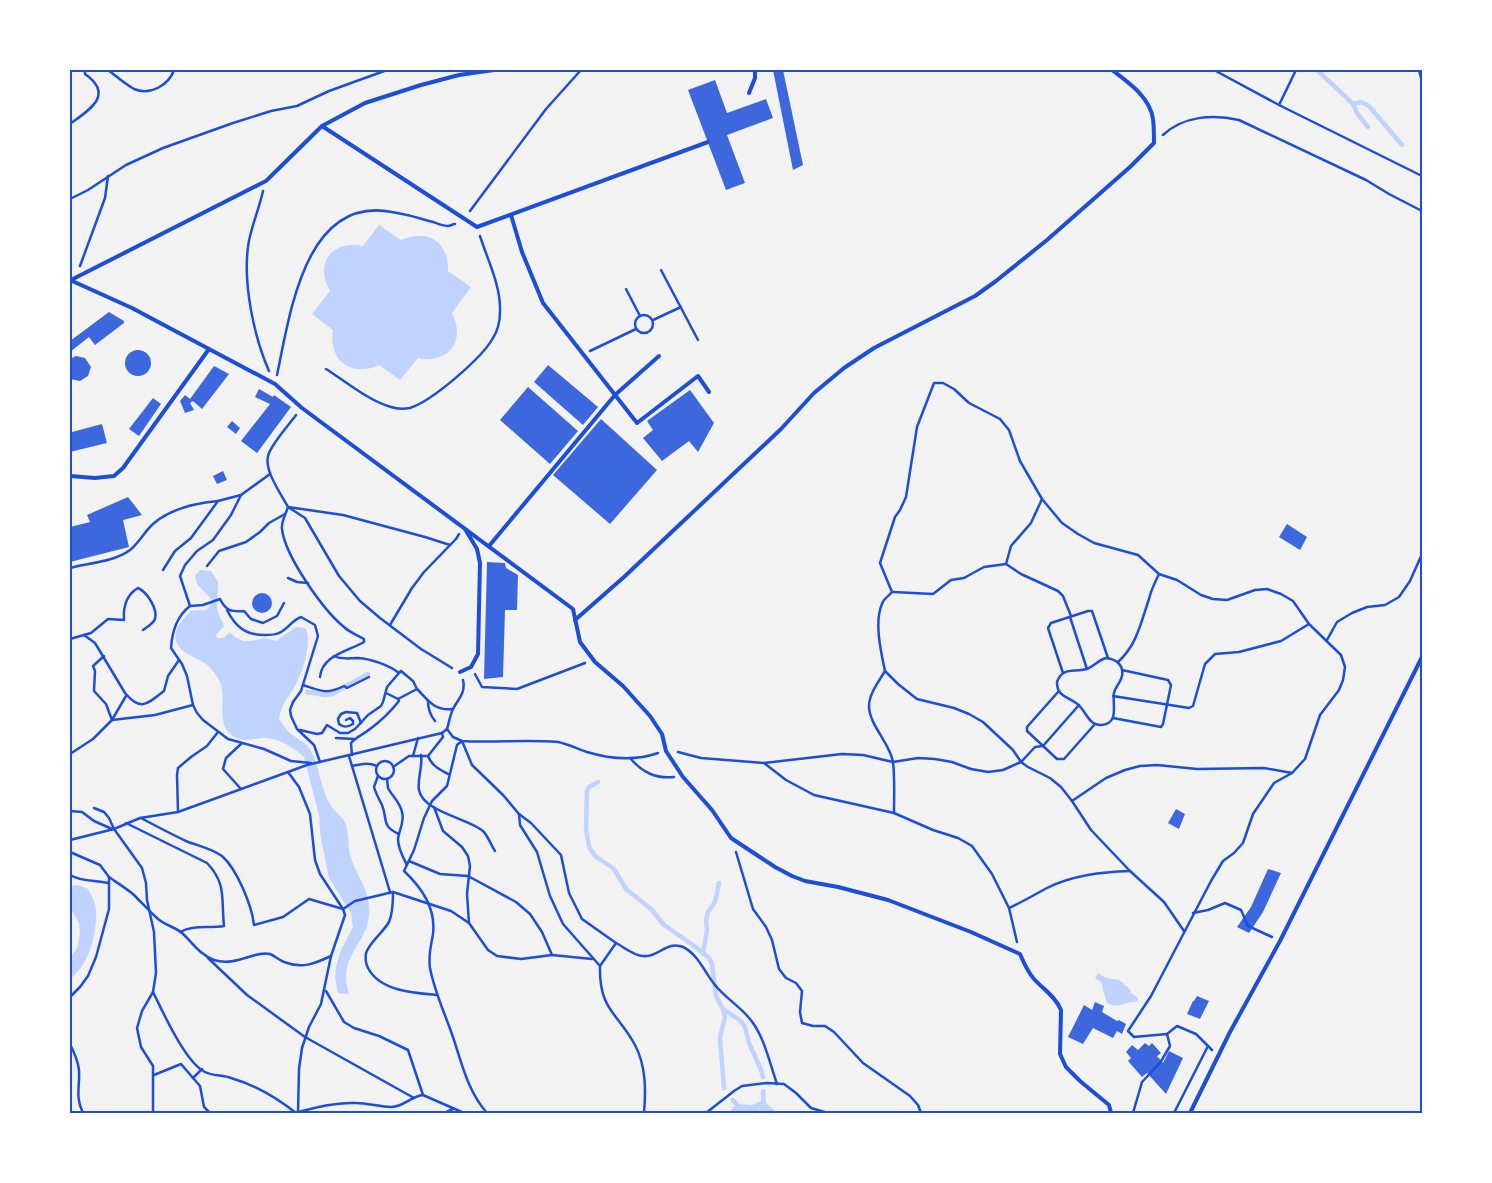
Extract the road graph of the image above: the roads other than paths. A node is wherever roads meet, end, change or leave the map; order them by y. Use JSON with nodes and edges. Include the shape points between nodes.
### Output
{"nodes":[{"id":1,"x":494,"y":70,"type":"edge"},
{"id":2,"x":755,"y":70,"type":"edge"},
{"id":3,"x":1112,"y":70,"type":"edge"},
{"id":4,"x":749,"y":93,"type":"dead end"},
{"id":5,"x":322,"y":126,"type":"junction"},
{"id":6,"x":708,"y":142,"type":"dead end"},
{"id":7,"x":511,"y":215,"type":"junction"},
{"id":8,"x":70,"y":280,"type":"edge"},
{"id":9,"x":210,"y":349,"type":"junction"},
{"id":10,"x":660,"y":356,"type":"dead end"},
{"id":11,"x":709,"y":392,"type":"dead end"},
{"id":12,"x":615,"y":395,"type":"junction"},
{"id":13,"x":70,"y":476,"type":"edge"},
{"id":14,"x":463,"y":526,"type":"junction"},
{"id":15,"x":489,"y":546,"type":"junction"},
{"id":16,"x":575,"y":620,"type":"junction"},
{"id":17,"x":1422,"y":657,"type":"edge"},
{"id":18,"x":460,"y":672,"type":"road end"},
{"id":19,"x":1111,"y":1113,"type":"edge"},
{"id":20,"x":1190,"y":1113,"type":"edge"}],
"edges":[{"from":1,"to":5,"type":"lane","via":[[449,78],[374,100]]},
{"from":2,"to":4,"type":"lane"},
{"from":3,"to":16,"type":"lane","via":[[1146,102],[1153,117],[1154,143],[1054,234],[989,286],[874,348],[844,368]]},
{"from":5,"to":7,"type":"lane","via":[[477,227]]},
{"from":5,"to":8,"type":"lane","via":[[266,181]]},
{"from":6,"to":7,"type":"lane"},
{"from":7,"to":12,"type":"lane","via":[[538,296]]},
{"from":8,"to":9,"type":"lane"},
{"from":9,"to":13,"type":"lane","via":[[123,468],[114,476]]},
{"from":9,"to":14,"type":"lane","via":[[275,384],[302,408]]},
{"from":10,"to":12,"type":"lane"},
{"from":11,"to":12,"type":"lane","via":[[698,376],[637,423]]},
{"from":12,"to":15,"type":"lane"},
{"from":14,"to":15,"type":"lane"},
{"from":14,"to":18,"type":"lane","via":[[477,549],[480,563],[478,654],[471,667]]},
{"from":15,"to":16,"type":"lane","via":[[573,609]]},
{"from":16,"to":19,"type":"lane","via":[[580,642],[592,659],[650,716],[662,734],[666,751],[683,777],[731,838],[798,878],[888,900],[1020,954],[1033,978],[1061,1010],[1061,1059],[1080,1081],[1110,1105]]},
{"from":17,"to":20,"type":"lane"}]}
